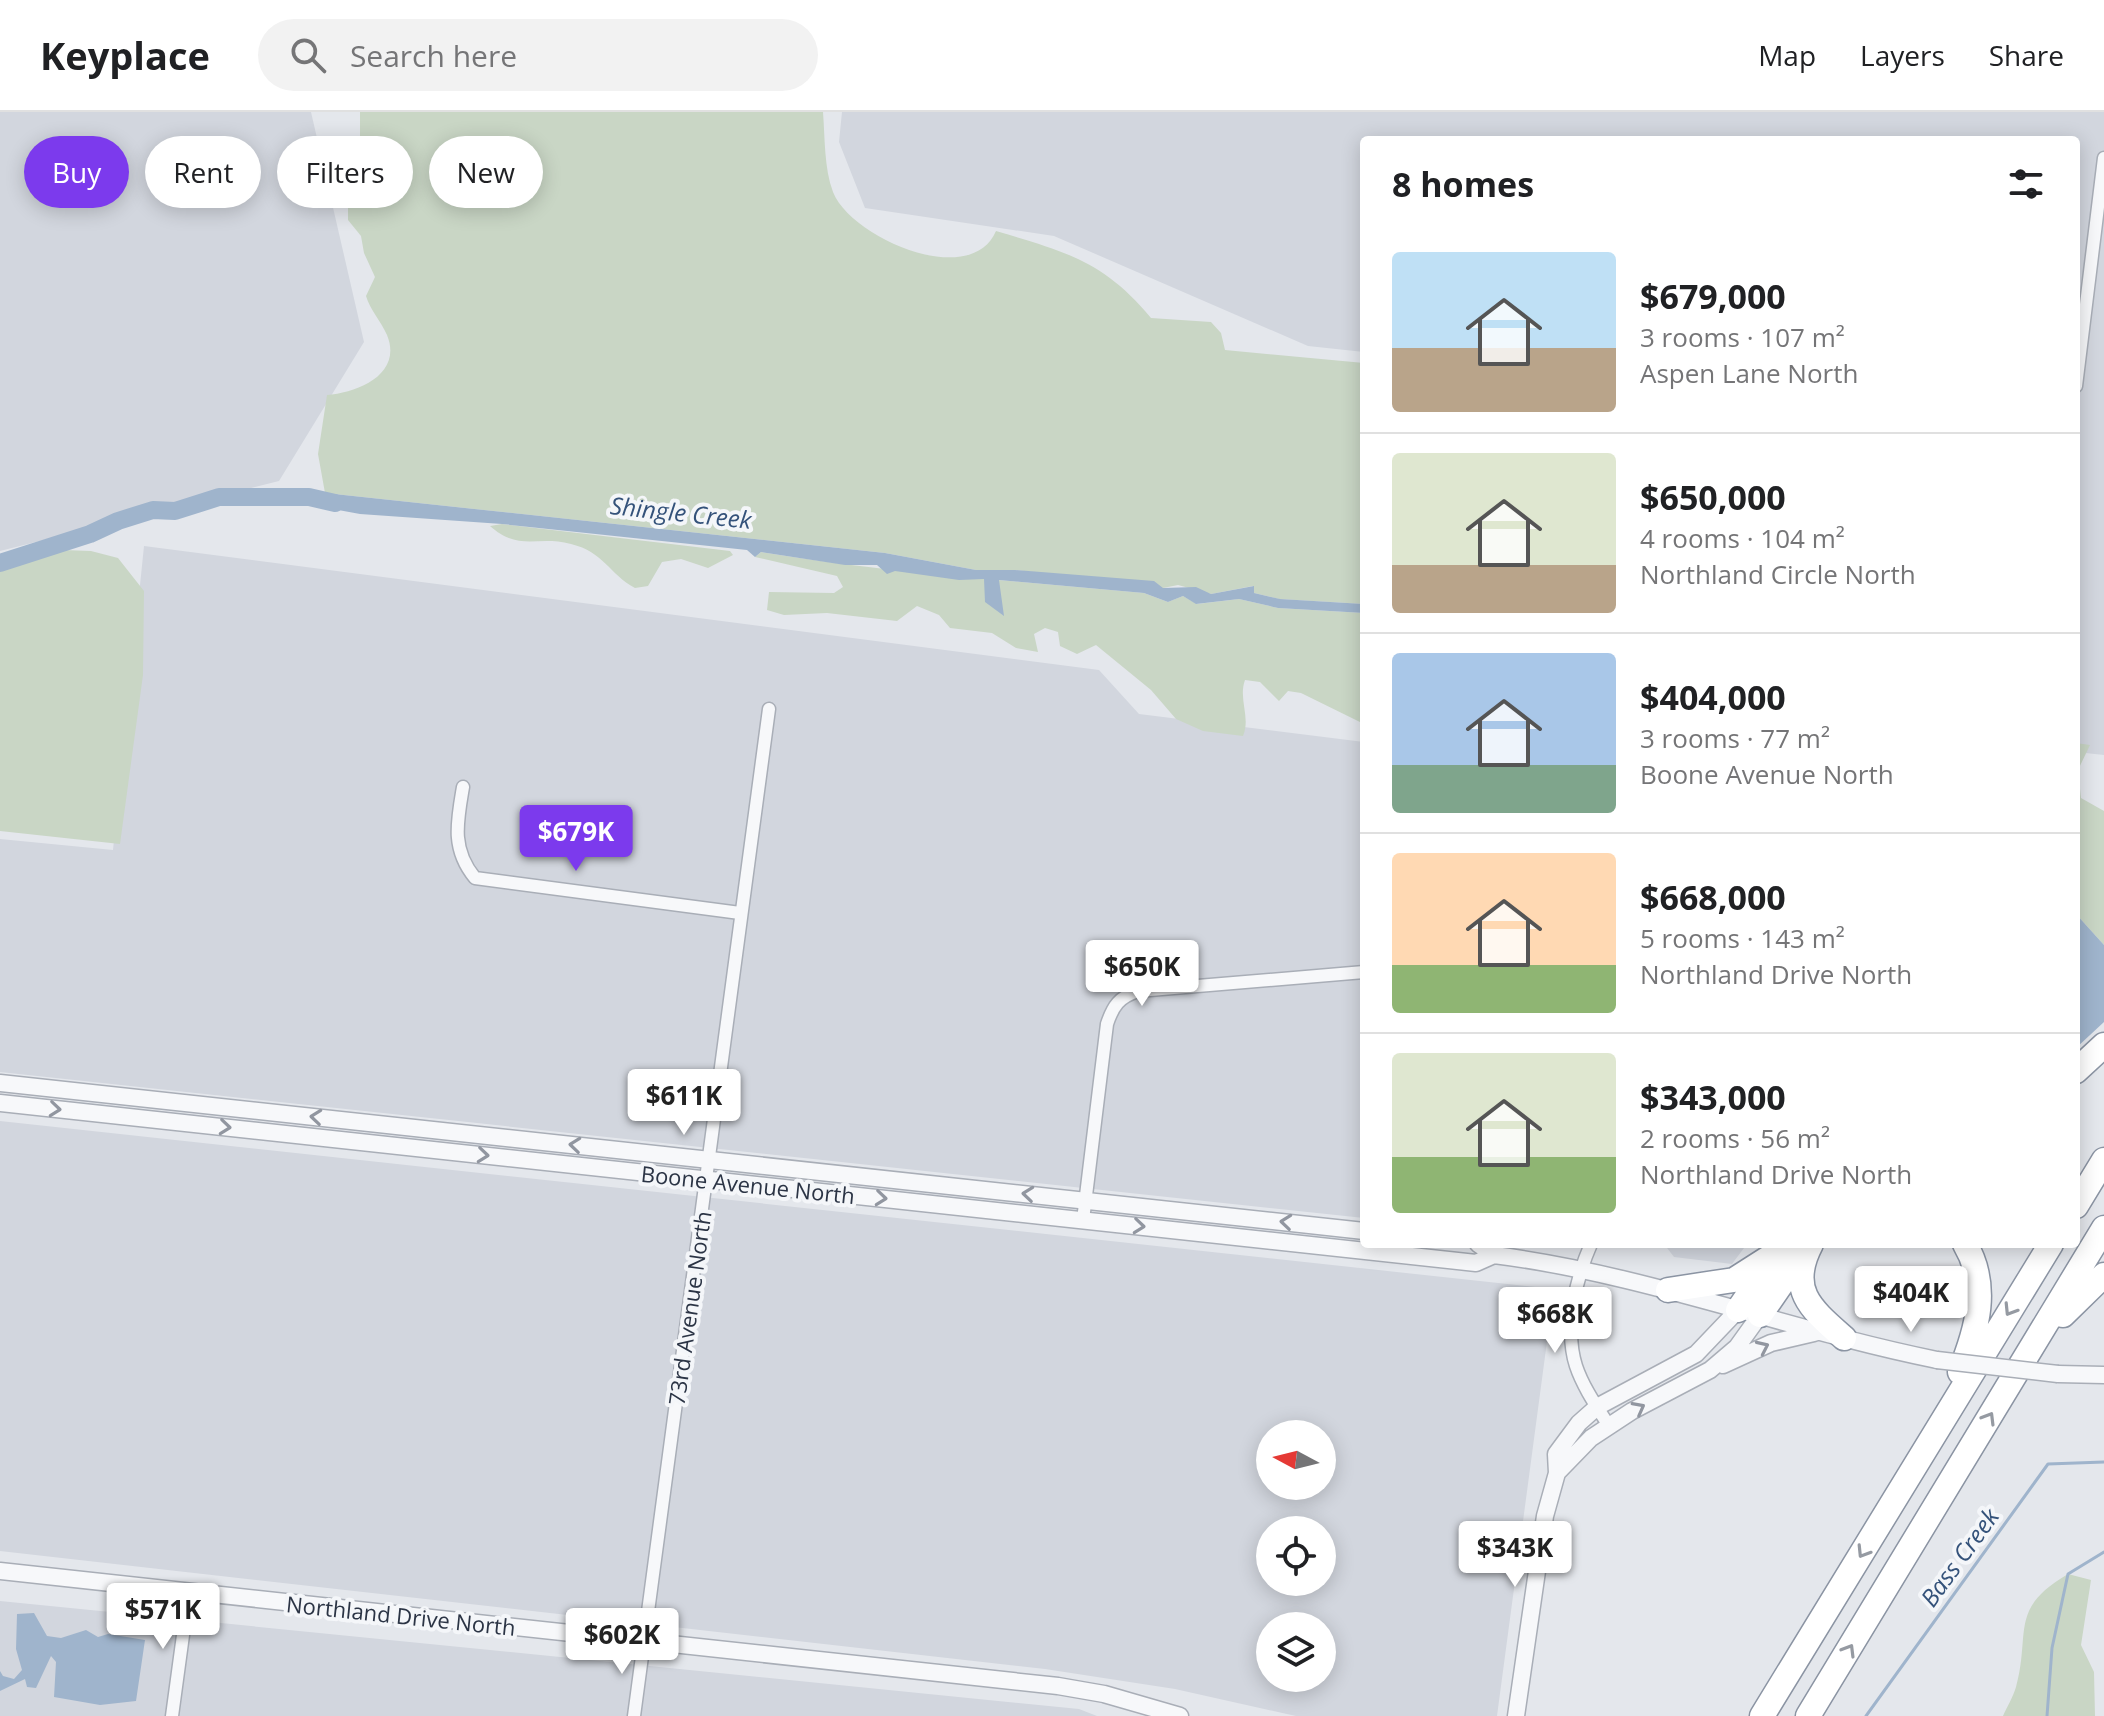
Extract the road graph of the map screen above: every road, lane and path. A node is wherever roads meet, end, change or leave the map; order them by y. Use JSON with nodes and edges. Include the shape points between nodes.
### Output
{"nodes":[{"id":1,"x":2104,"y":158,"type":"edge"},
{"id":2,"x":2080,"y":353,"type":"edge"},
{"id":3,"x":769,"y":709,"type":"dead end"},
{"id":4,"x":463,"y":787,"type":"dead end"},
{"id":5,"x":740,"y":913,"type":"junction"},
{"id":6,"x":1360,"y":972,"type":"edge"},
{"id":7,"x":2104,"y":1045,"type":"edge"},
{"id":8,"x":2080,"y":1067,"type":"edge"},
{"id":9,"x":0,"y":1083,"type":"edge"},
{"id":10,"x":0,"y":1103,"type":"edge"},
{"id":11,"x":708,"y":1160,"type":"junction"},
{"id":12,"x":2104,"y":1160,"type":"edge"},
{"id":13,"x":706,"y":1179,"type":"junction"},
{"id":14,"x":2080,"y":1199,"type":"edge"},
{"id":15,"x":1085,"y":1200,"type":"junction"},
{"id":16,"x":1083,"y":1220,"type":"junction"},
{"id":17,"x":2104,"y":1228,"type":"edge"},
{"id":18,"x":1360,"y":1231,"type":"edge"},
{"id":19,"x":1484,"y":1248,"type":"edge"},
{"id":20,"x":1578,"y":1248,"type":"edge"},
{"id":21,"x":1589,"y":1248,"type":"edge"},
{"id":22,"x":1782,"y":1248,"type":"edge"},
{"id":23,"x":1782,"y":1248,"type":"edge"},
{"id":24,"x":1806,"y":1248,"type":"edge"},
{"id":25,"x":1809,"y":1248,"type":"edge"},
{"id":26,"x":1967,"y":1248,"type":"edge"},
{"id":27,"x":2049,"y":1248,"type":"edge"},
{"id":28,"x":1494,"y":1255,"type":"junction"},
{"id":29,"x":1580,"y":1268,"type":"junction"},
{"id":30,"x":2104,"y":1275,"type":"edge"},
{"id":31,"x":1668,"y":1290,"type":"junction"},
{"id":32,"x":1749,"y":1312,"type":"junction"},
{"id":33,"x":1818,"y":1332,"type":"junction"},
{"id":34,"x":1844,"y":1338,"type":"junction"},
{"id":35,"x":1710,"y":1370,"type":"junction"},
{"id":36,"x":2018,"y":1370,"type":"junction"},
{"id":37,"x":2104,"y":1375,"type":"edge"},
{"id":38,"x":1597,"y":1407,"type":"junction"},
{"id":39,"x":1609,"y":1426,"type":"junction"},
{"id":40,"x":1557,"y":1473,"type":"junction"},
{"id":41,"x":1903,"y":1485,"type":"junction"},
{"id":42,"x":0,"y":1571,"type":"edge"},
{"id":43,"x":189,"y":1591,"type":"junction"},
{"id":44,"x":644,"y":1641,"type":"junction"},
{"id":45,"x":172,"y":1716,"type":"edge"},
{"id":46,"x":634,"y":1716,"type":"edge"},
{"id":47,"x":1180,"y":1716,"type":"edge"},
{"id":48,"x":1516,"y":1716,"type":"edge"},
{"id":49,"x":1762,"y":1716,"type":"edge"},
{"id":50,"x":1808,"y":1716,"type":"edge"}],
"edges":[{"from":1,"to":2,"type":"street"},
{"from":3,"to":5,"type":"street","name":"73rd Avenue North"},
{"from":4,"to":5,"type":"street","via":[[456,842],[462,862],[475,878]]},
{"from":5,"to":11,"type":"street","name":"73rd Avenue North"},
{"from":6,"to":15,"type":"street","via":[[1124,995],[1107,1024]]},
{"from":7,"to":8,"type":"highway"},
{"from":11,"to":9,"type":"street","name":"Boone Avenue North","one_way":true},
{"from":10,"to":13,"type":"street","name":"Boone Avenue North","one_way":true},
{"from":11,"to":13,"type":"street","name":"73rd Avenue North"},
{"from":15,"to":11,"type":"street","name":"Boone Avenue North","one_way":true},
{"from":12,"to":14,"type":"highway"},
{"from":13,"to":16,"type":"street","name":"Boone Avenue North","one_way":true},
{"from":13,"to":44,"type":"street","name":"73rd Avenue North"},
{"from":15,"to":16,"type":"street"},
{"from":18,"to":15,"type":"street","name":"Boone Avenue North","one_way":true},
{"from":16,"to":28,"type":"street","name":"Boone Avenue North","one_way":true,"via":[[1476,1263]]},
{"from":17,"to":36,"type":"highway"},
{"from":19,"to":28,"type":"street","name":"Boone Avenue North"},
{"from":20,"to":29,"type":"street"},
{"from":21,"to":29,"type":"street"},
{"from":22,"to":32,"type":"highway"},
{"from":23,"to":31,"type":"highway","via":[[1734,1280]]},
{"from":24,"to":32,"type":"highway"},
{"from":25,"to":34,"type":"highway","via":[[1801,1269],[1803,1292],[1813,1311]]},
{"from":26,"to":41,"type":"highway","via":[[1979,1283],[1975,1329],[1944,1409]]},
{"from":27,"to":41,"type":"highway","one_way":true},
{"from":28,"to":29,"type":"street","name":"Boone Avenue North"},
{"from":29,"to":31,"type":"street","name":"Boone Avenue North"},
{"from":29,"to":38,"type":"street","via":[[1572,1351]]},
{"from":30,"to":36,"type":"highway","via":[[2072,1304]]},
{"from":31,"to":32,"type":"street","name":"Boone Avenue North"},
{"from":32,"to":33,"type":"street","name":"Boone Avenue North"},
{"from":32,"to":35,"type":"street","via":[[1737,1347]]},
{"from":32,"to":38,"type":"street","via":[[1696,1354]]},
{"from":33,"to":34,"type":"street","name":"Boone Avenue North"},
{"from":35,"to":33,"type":"street","one_way":true,"via":[[1771,1343]]},
{"from":34,"to":37,"type":"street","name":"Boone Avenue North","bridge":true,"via":[[1937,1360]]},
{"from":39,"to":35,"type":"street","one_way":true},
{"from":50,"to":36,"type":"highway","one_way":true},
{"from":38,"to":39,"type":"street"},
{"from":38,"to":40,"type":"street","via":[[1556,1454]]},
{"from":39,"to":40,"type":"street"},
{"from":40,"to":48,"type":"street","via":[[1545,1516]]},
{"from":41,"to":49,"type":"highway","one_way":true},
{"from":42,"to":43,"type":"street","name":"Northland Drive North"},
{"from":43,"to":44,"type":"street","name":"Northland Drive North"},
{"from":43,"to":45,"type":"street"},
{"from":44,"to":46,"type":"street","name":"73rd Avenue North"},
{"from":44,"to":47,"type":"street","name":"Northland Drive North","via":[[1058,1686]]}]}
